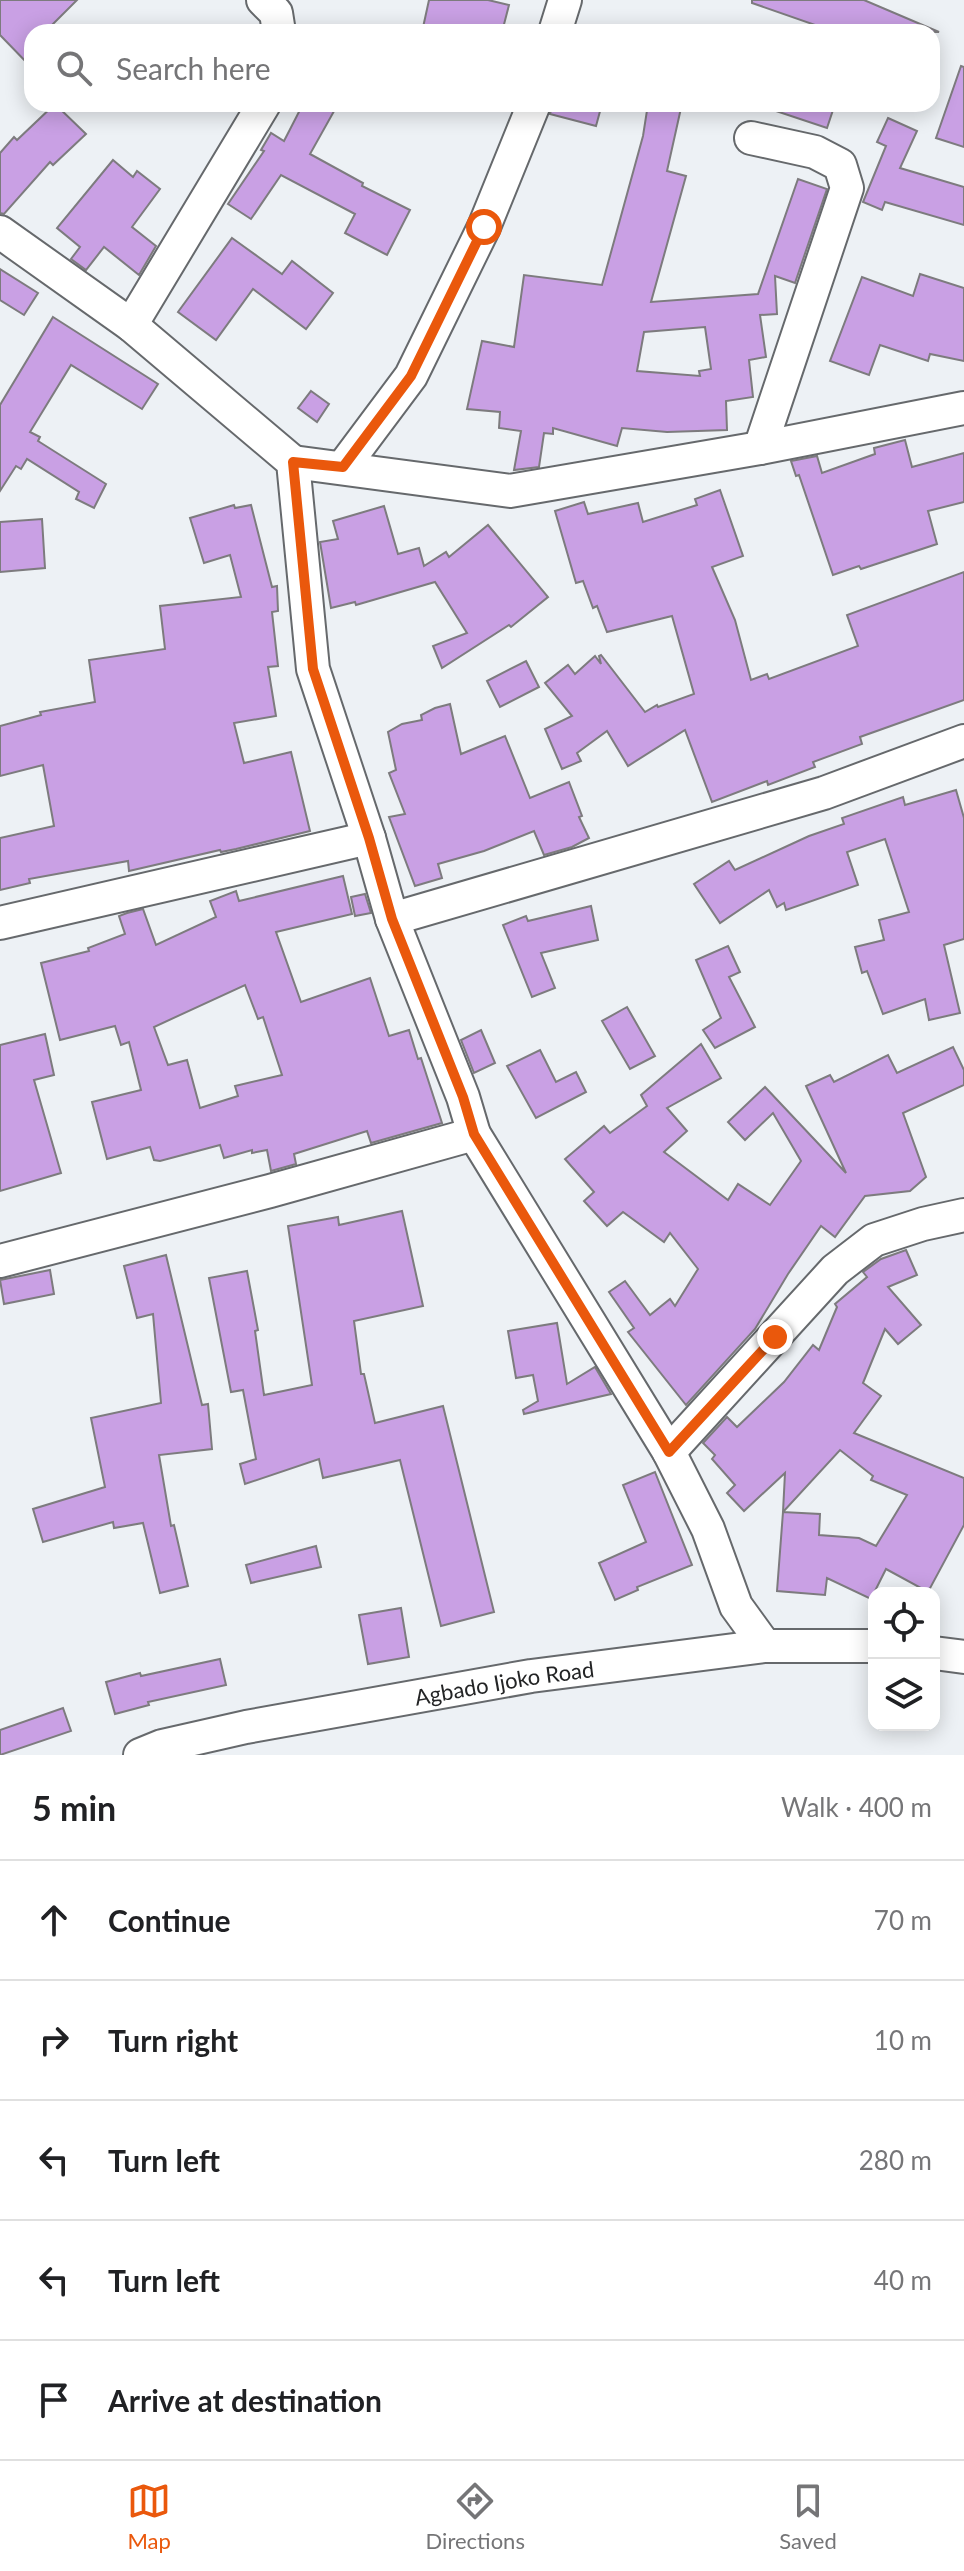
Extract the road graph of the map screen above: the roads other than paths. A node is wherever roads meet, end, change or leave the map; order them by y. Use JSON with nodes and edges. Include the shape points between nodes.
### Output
{"nodes":[{"id":1,"x":263,"y":0,"type":"edge"},
{"id":2,"x":565,"y":0,"type":"edge"},
{"id":3,"x":278,"y":24,"type":"edge"},
{"id":4,"x":558,"y":24,"type":"edge"},
{"id":5,"x":259,"y":112,"type":"edge"},
{"id":6,"x":531,"y":112,"type":"edge"},
{"id":7,"x":751,"y":138,"type":"dead end"},
{"id":8,"x":0,"y":232,"type":"edge"},
{"id":9,"x":131,"y":325,"type":"junction"},
{"id":10,"x":964,"y":408,"type":"edge"},
{"id":11,"x":760,"y":448,"type":"junction"},
{"id":12,"x":293,"y":462,"type":"junction"},
{"id":13,"x":343,"y":467,"type":"junction"},
{"id":14,"x":964,"y":741,"type":"edge"},
{"id":15,"x":369,"y":838,"type":"junction"},
{"id":16,"x":392,"y":919,"type":"junction"},
{"id":17,"x":0,"y":923,"type":"edge"},
{"id":18,"x":474,"y":1134,"type":"junction"},
{"id":19,"x":964,"y":1215,"type":"edge"},
{"id":20,"x":0,"y":1261,"type":"edge"},
{"id":21,"x":669,"y":1452,"type":"junction"},
{"id":22,"x":765,"y":1646,"type":"junction"},
{"id":23,"x":868,"y":1646,"type":"edge"},
{"id":24,"x":940,"y":1654,"type":"edge"},
{"id":25,"x":964,"y":1657,"type":"edge"},
{"id":26,"x":140,"y":1755,"type":"edge"}],
"edges":[{"from":1,"to":3,"type":"street","via":[[276,13]]},
{"from":2,"to":4,"type":"street"},
{"from":5,"to":9,"type":"street"},
{"from":6,"to":13,"type":"street","via":[[484,227],[411,376]]},
{"from":7,"to":11,"type":"street","via":[[815,152],[840,165],[847,188]]},
{"from":8,"to":9,"type":"street"},
{"from":9,"to":12,"type":"street"},
{"from":10,"to":11,"type":"street"},
{"from":11,"to":13,"type":"street","via":[[510,491]]},
{"from":12,"to":13,"type":"street"},
{"from":12,"to":15,"type":"street","via":[[313,669]]},
{"from":14,"to":16,"type":"street","via":[[824,793]]},
{"from":15,"to":16,"type":"street"},
{"from":15,"to":17,"type":"street"},
{"from":16,"to":18,"type":"street"},
{"from":18,"to":20,"type":"street"},
{"from":18,"to":21,"type":"street"},
{"from":19,"to":21,"type":"street","via":[[874,1240],[835,1270]]},
{"from":21,"to":22,"type":"street","via":[[708,1529],[736,1606]]},
{"from":22,"to":23,"type":"street","name":"Agbado Ijoko Road"},
{"from":22,"to":26,"type":"street","name":"Agbado Ijoko Road","via":[[516,1678],[246,1727]]},
{"from":24,"to":25,"type":"street"}]}
